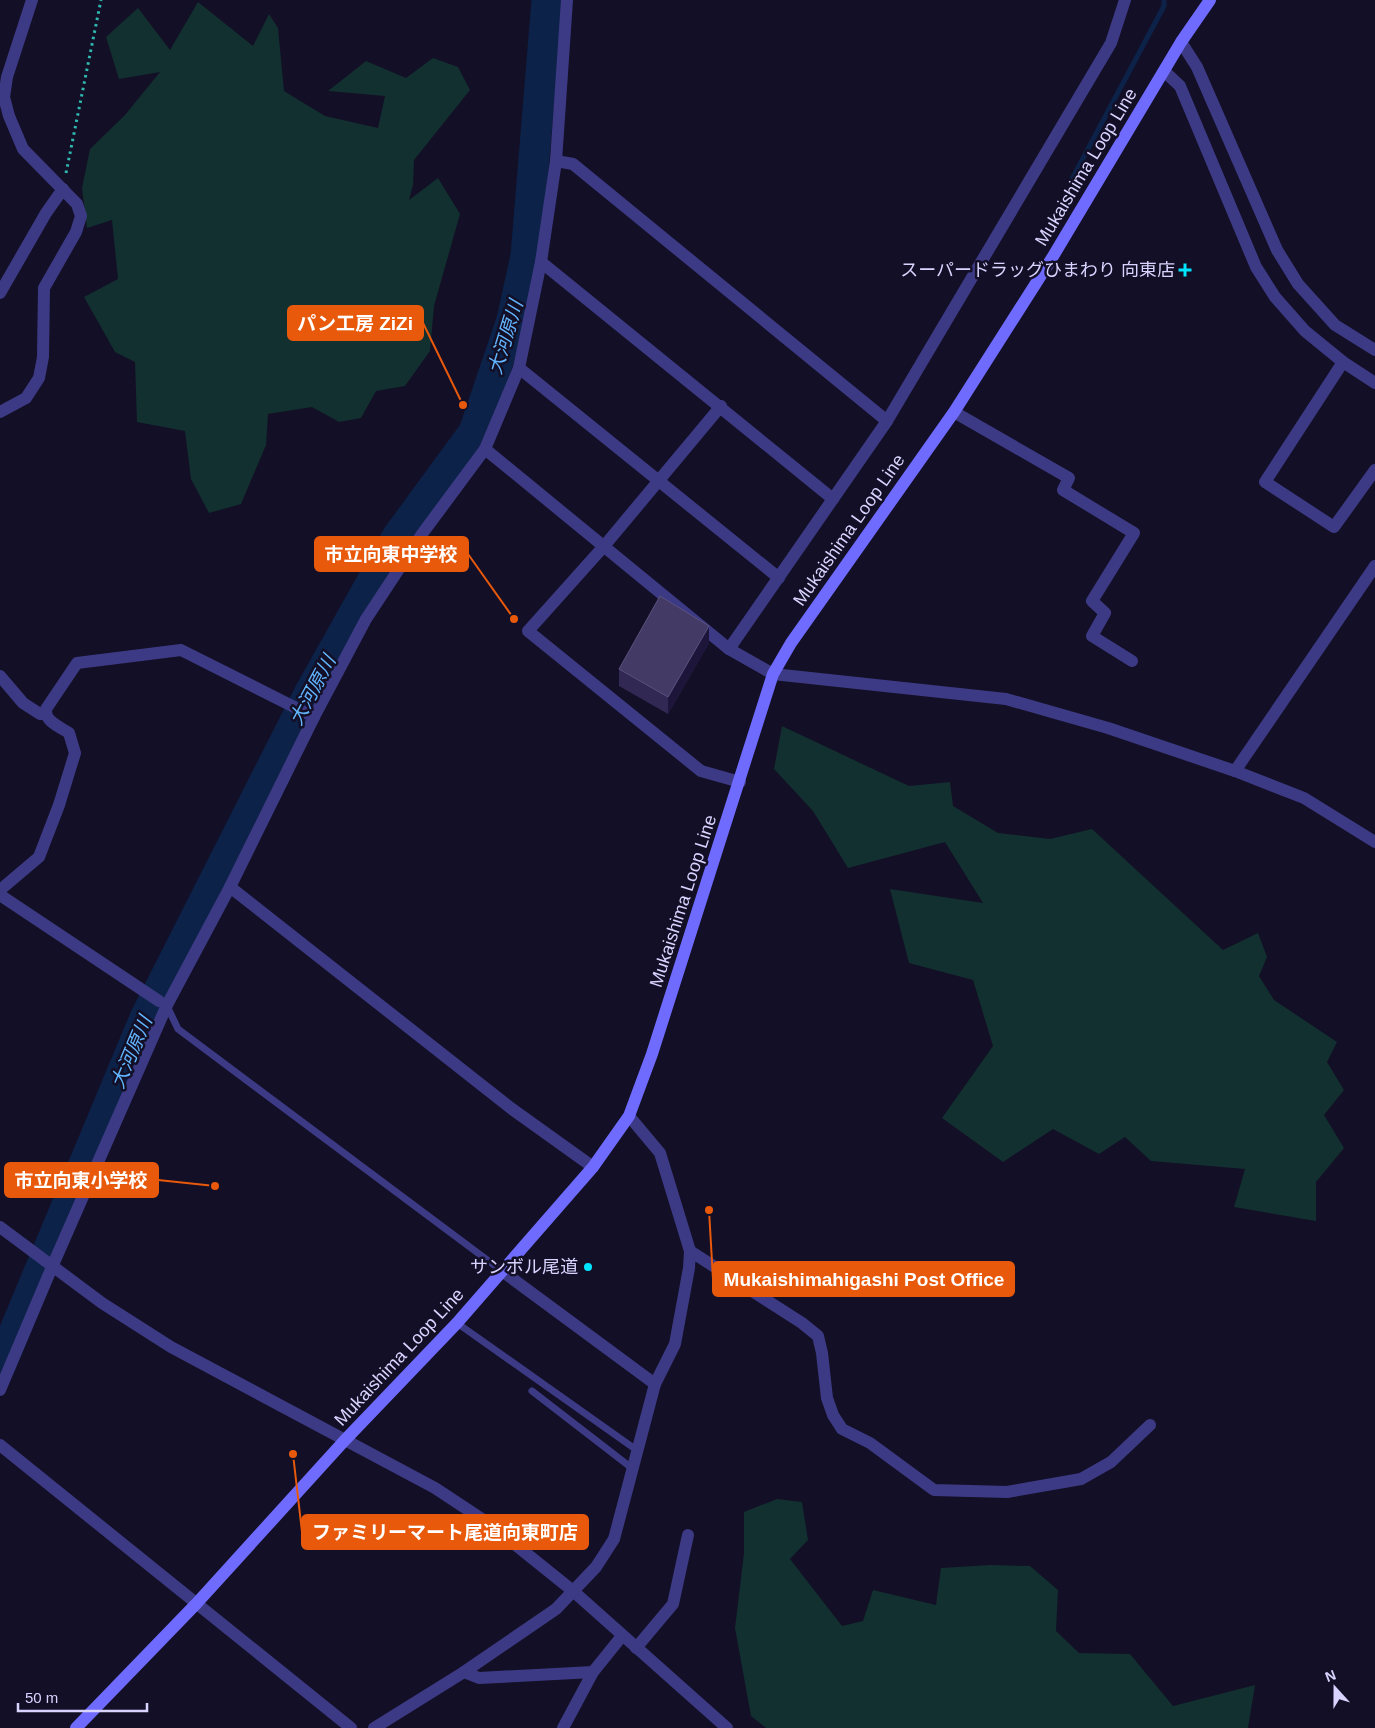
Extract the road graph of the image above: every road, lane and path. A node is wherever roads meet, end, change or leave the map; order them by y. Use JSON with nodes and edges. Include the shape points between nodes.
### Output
{"nodes":[{"id":1,"x":32,"y":0,"type":"edge"},
{"id":2,"x":101,"y":0,"type":"edge"},
{"id":3,"x":567,"y":0,"type":"edge"},
{"id":4,"x":1125,"y":0,"type":"edge"},
{"id":5,"x":1210,"y":0,"type":"edge"},
{"id":6,"x":1181,"y":42,"type":"junction"},
{"id":7,"x":1164,"y":71,"type":"junction"},
{"id":8,"x":556,"y":161,"type":"junction"},
{"id":9,"x":63,"y":189,"type":"junction"},
{"id":10,"x":541,"y":262,"type":"junction"},
{"id":11,"x":0,"y":293,"type":"edge"},
{"id":12,"x":1375,"y":350,"type":"edge"},
{"id":13,"x":1343,"y":362,"type":"junction"},
{"id":14,"x":519,"y":368,"type":"junction"},
{"id":15,"x":1375,"y":383,"type":"edge"},
{"id":16,"x":721,"y":406,"type":"junction"},
{"id":17,"x":0,"y":412,"type":"edge"},
{"id":18,"x":954,"y":412,"type":"junction"},
{"id":19,"x":887,"y":421,"type":"junction"},
{"id":20,"x":485,"y":449,"type":"junction"},
{"id":21,"x":1375,"y":470,"type":"edge"},
{"id":22,"x":658,"y":479,"type":"junction"},
{"id":23,"x":833,"y":499,"type":"junction"},
{"id":24,"x":605,"y":545,"type":"junction"},
{"id":25,"x":1375,"y":566,"type":"edge"},
{"id":26,"x":779,"y":578,"type":"junction"},
{"id":27,"x":729,"y":649,"type":"junction"},
{"id":28,"x":1132,"y":661,"type":"dead end"},
{"id":29,"x":773,"y":674,"type":"junction"},
{"id":30,"x":0,"y":676,"type":"edge"},
{"id":31,"x":45,"y":713,"type":"junction"},
{"id":32,"x":314,"y":717,"type":"junction"},
{"id":33,"x":1235,"y":771,"type":"junction"},
{"id":34,"x":740,"y":782,"type":"junction"},
{"id":35,"x":1375,"y":842,"type":"edge"},
{"id":36,"x":230,"y":887,"type":"junction"},
{"id":37,"x":0,"y":890,"type":"edge"},
{"id":38,"x":0,"y":895,"type":"edge"},
{"id":39,"x":158,"y":1000,"type":"junction"},
{"id":40,"x":629,"y":1116,"type":"junction"},
{"id":41,"x":593,"y":1167,"type":"junction"},
{"id":42,"x":0,"y":1227,"type":"edge"},
{"id":43,"x":690,"y":1251,"type":"junction"},
{"id":44,"x":52,"y":1267,"type":"junction"},
{"id":45,"x":502,"y":1271,"type":"junction"},
{"id":46,"x":457,"y":1323,"type":"junction"},
{"id":47,"x":655,"y":1384,"type":"junction"},
{"id":48,"x":0,"y":1390,"type":"edge"},
{"id":49,"x":532,"y":1391,"type":"dead end"},
{"id":50,"x":1150,"y":1425,"type":"dead end"},
{"id":51,"x":345,"y":1440,"type":"junction"},
{"id":52,"x":0,"y":1445,"type":"edge"},
{"id":53,"x":638,"y":1451,"type":"junction"},
{"id":54,"x":633,"y":1469,"type":"junction"},
{"id":55,"x":688,"y":1535,"type":"dead end"},
{"id":56,"x":573,"y":1591,"type":"junction"},
{"id":57,"x":196,"y":1604,"type":"junction"},
{"id":58,"x":622,"y":1636,"type":"junction"},
{"id":59,"x":636,"y":1648,"type":"junction"},
{"id":60,"x":464,"y":1672,"type":"junction"},
{"id":61,"x":593,"y":1672,"type":"junction"},
{"id":62,"x":76,"y":1728,"type":"edge"},
{"id":63,"x":351,"y":1728,"type":"edge"},
{"id":64,"x":374,"y":1728,"type":"edge"},
{"id":65,"x":563,"y":1728,"type":"edge"},
{"id":66,"x":727,"y":1728,"type":"edge"}],
"edges":[{"from":1,"to":9,"type":"street","via":[[7,77],[4,97],[23,149]]},
{"from":2,"to":9,"type":"path"},
{"from":3,"to":8,"type":"street"},
{"from":4,"to":19,"type":"street","via":[[1112,43]]},
{"from":5,"to":6,"type":"main road","name":"Mukaishima Loop Line"},
{"from":6,"to":7,"type":"main road","name":"Mukaishima Loop Line"},
{"from":6,"to":12,"type":"street","via":[[1196,67],[1277,250],[1298,284],[1336,325]]},
{"from":7,"to":13,"type":"street","via":[[1180,86],[1256,267],[1275,297],[1305,331]]},
{"from":7,"to":18,"type":"main road","name":"Mukaishima Loop Line","via":[[1052,258]]},
{"from":8,"to":10,"type":"street"},
{"from":8,"to":19,"type":"street","via":[[573,164]]},
{"from":9,"to":11,"type":"street"},
{"from":9,"to":17,"type":"street","via":[[77,204],[81,216],[76,232],[44,288],[43,357],[39,378],[26,398]]},
{"from":10,"to":14,"type":"street"},
{"from":10,"to":16,"type":"street"},
{"from":13,"to":15,"type":"street"},
{"from":13,"to":21,"type":"street","via":[[1265,482],[1334,527]]},
{"from":14,"to":20,"type":"street"},
{"from":14,"to":22,"type":"street"},
{"from":16,"to":22,"type":"street"},
{"from":16,"to":23,"type":"street"},
{"from":18,"to":28,"type":"street","via":[[1069,478],[1063,490],[1134,533],[1092,601],[1105,613],[1092,636]]},
{"from":18,"to":29,"type":"main road","name":"Mukaishima Loop Line","via":[[791,643]]},
{"from":19,"to":23,"type":"street"},
{"from":20,"to":24,"type":"street"},
{"from":20,"to":32,"type":"street","via":[[422,534],[366,619]]},
{"from":22,"to":24,"type":"street"},
{"from":22,"to":26,"type":"street"},
{"from":23,"to":26,"type":"street"},
{"from":24,"to":27,"type":"street"},
{"from":24,"to":34,"type":"street","via":[[528,631],[701,771]]},
{"from":25,"to":33,"type":"street"},
{"from":26,"to":27,"type":"street"},
{"from":27,"to":29,"type":"street"},
{"from":29,"to":33,"type":"street","via":[[1006,699],[1108,728]]},
{"from":29,"to":34,"type":"main road","name":"Mukaishima Loop Line"},
{"from":30,"to":31,"type":"street","via":[[23,703],[40,714]]},
{"from":31,"to":32,"type":"street","via":[[78,663],[181,650]]},
{"from":31,"to":37,"type":"street","via":[[48,719],[69,733],[75,753],[39,857]]},
{"from":32,"to":36,"type":"street"},
{"from":33,"to":35,"type":"street","via":[[1304,798]]},
{"from":34,"to":40,"type":"main road","name":"Mukaishima Loop Line"},
{"from":36,"to":39,"type":"street"},
{"from":36,"to":41,"type":"street","via":[[512,1109]]},
{"from":38,"to":39,"type":"street"},
{"from":39,"to":44,"type":"street"},
{"from":39,"to":45,"type":"lane","via":[[178,1029]]},
{"from":40,"to":41,"type":"main road","name":"Mukaishima Loop Line"},
{"from":40,"to":43,"type":"street","via":[[660,1153]]},
{"from":41,"to":45,"type":"main road","name":"Mukaishima Loop Line"},
{"from":42,"to":44,"type":"street"},
{"from":43,"to":47,"type":"street","via":[[675,1344]]},
{"from":43,"to":50,"type":"street","via":[[818,1336],[827,1398],[842,1429],[870,1443],[934,1490],[1007,1492],[1081,1479],[1111,1462]]},
{"from":44,"to":48,"type":"street"},
{"from":44,"to":51,"type":"street","via":[[171,1347]]},
{"from":45,"to":46,"type":"main road","name":"Mukaishima Loop Line"},
{"from":45,"to":47,"type":"street"},
{"from":46,"to":51,"type":"main road","name":"Mukaishima Loop Line"},
{"from":46,"to":53,"type":"lane"},
{"from":47,"to":53,"type":"street"},
{"from":49,"to":54,"type":"lane"},
{"from":51,"to":56,"type":"street","via":[[435,1488],[491,1525]]},
{"from":51,"to":57,"type":"main road","name":"Mukaishima Loop Line"},
{"from":52,"to":57,"type":"street"},
{"from":53,"to":54,"type":"street"},
{"from":54,"to":56,"type":"street","via":[[614,1539],[596,1567]]},
{"from":55,"to":59,"type":"street","via":[[673,1604]]},
{"from":56,"to":58,"type":"street"},
{"from":56,"to":60,"type":"street","via":[[556,1609]]},
{"from":57,"to":62,"type":"main road","name":"Mukaishima Loop Line"},
{"from":57,"to":63,"type":"street"},
{"from":58,"to":59,"type":"street"},
{"from":58,"to":61,"type":"street"},
{"from":59,"to":66,"type":"street"},
{"from":60,"to":61,"type":"street","via":[[479,1678]]},
{"from":60,"to":64,"type":"street"},
{"from":61,"to":65,"type":"street"}]}
